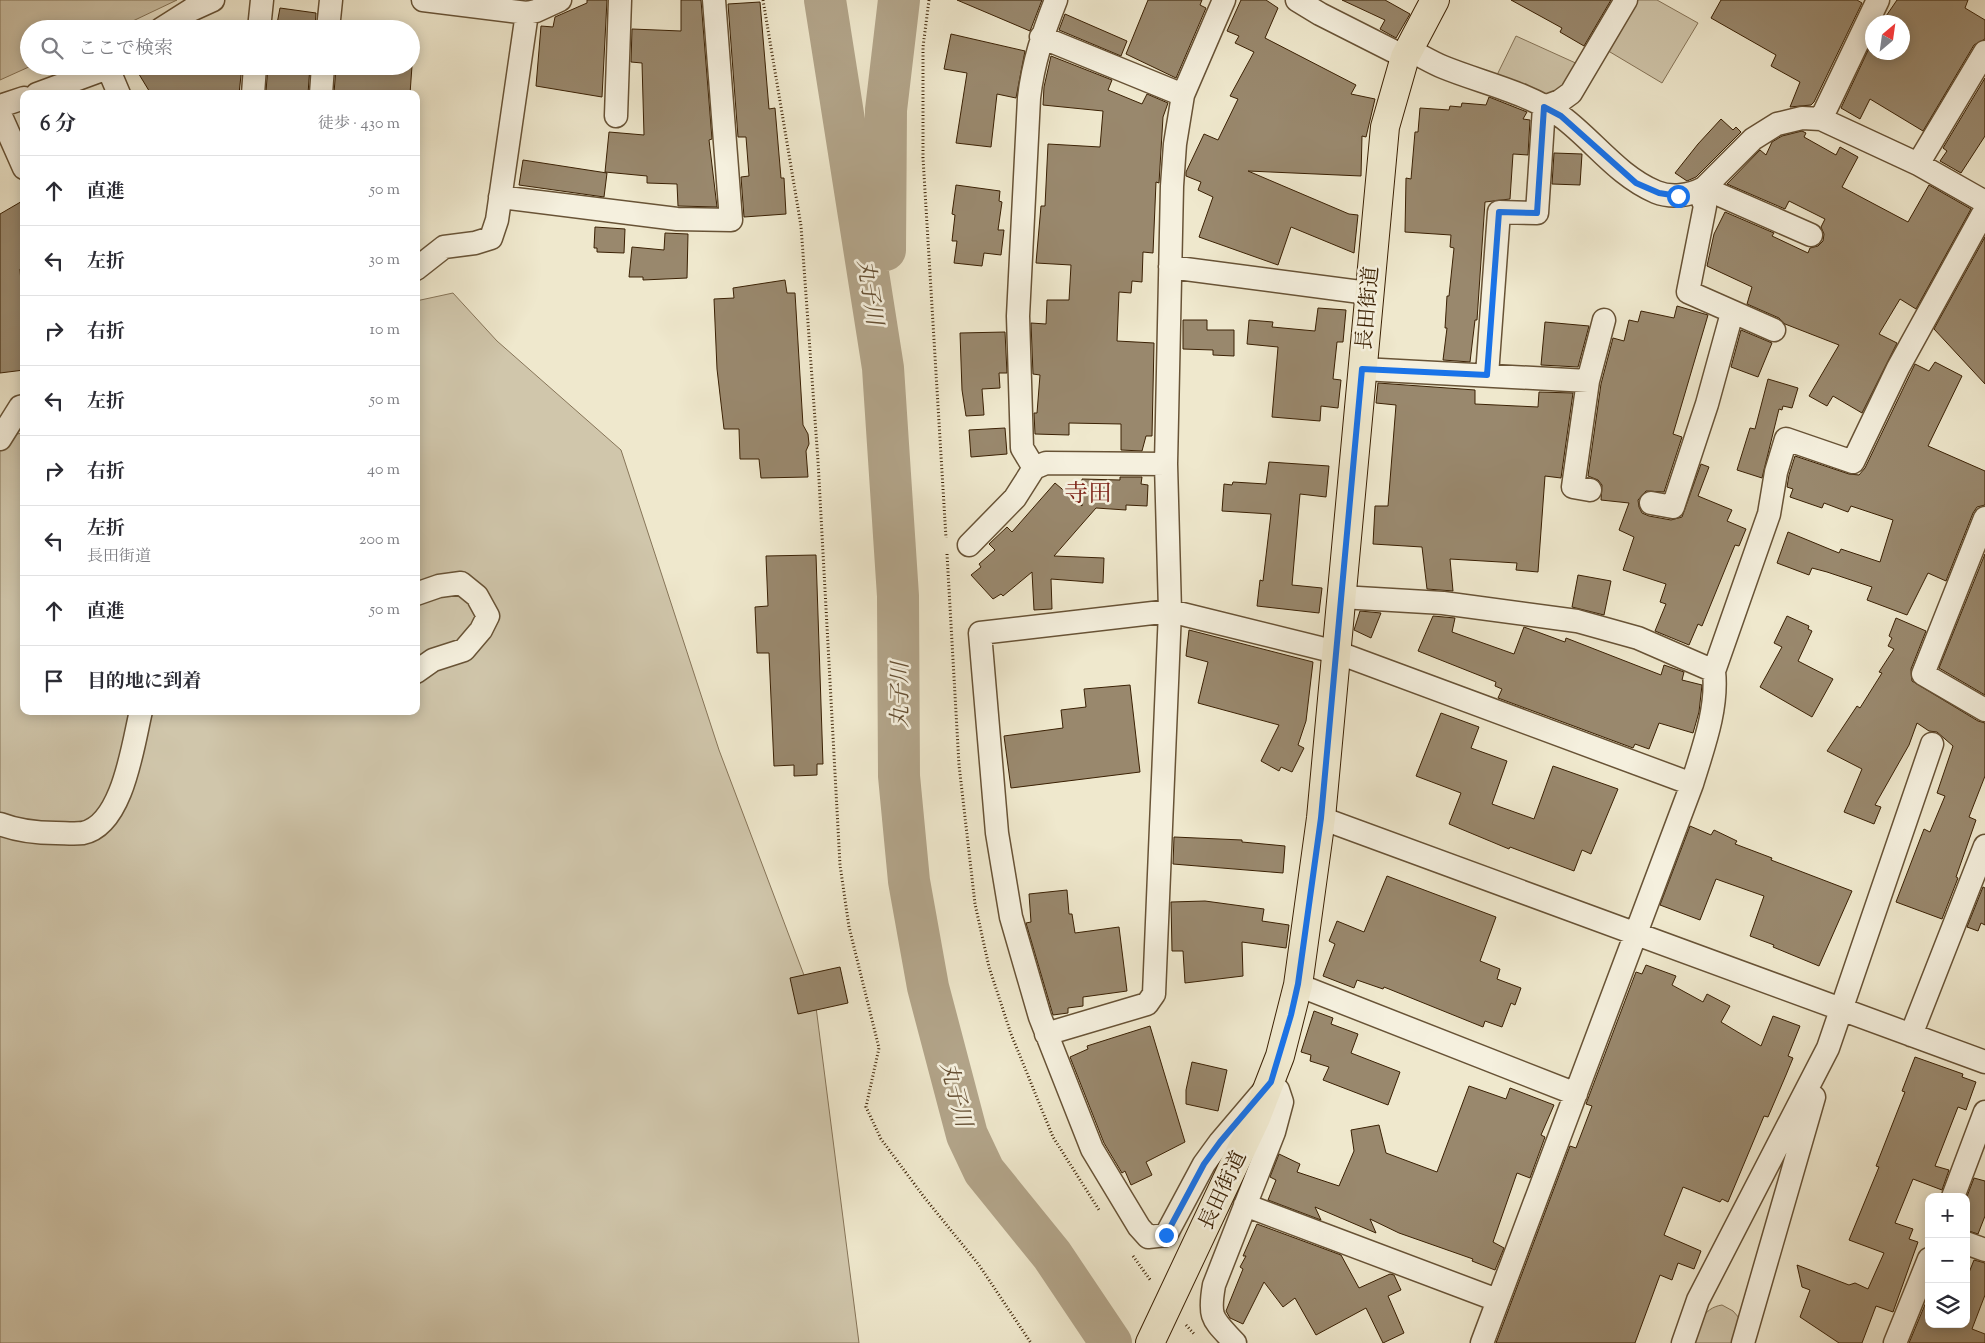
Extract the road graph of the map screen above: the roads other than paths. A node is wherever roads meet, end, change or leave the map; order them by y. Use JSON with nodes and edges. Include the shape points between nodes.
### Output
{"nodes":[{"id":1,"x":212,"y":0,"type":"edge"},
{"id":2,"x":262,"y":0,"type":"edge"},
{"id":3,"x":331,"y":0,"type":"edge"},
{"id":4,"x":423,"y":0,"type":"edge"},
{"id":5,"x":560,"y":0,"type":"edge"},
{"id":6,"x":620,"y":0,"type":"edge"},
{"id":7,"x":714,"y":0,"type":"edge"},
{"id":8,"x":1056,"y":0,"type":"edge"},
{"id":9,"x":1224,"y":0,"type":"edge"},
{"id":10,"x":1297,"y":0,"type":"edge"},
{"id":11,"x":1434,"y":0,"type":"edge"},
{"id":12,"x":1626,"y":0,"type":"edge"},
{"id":13,"x":1878,"y":0,"type":"edge"},
{"id":14,"x":534,"y":8,"type":"edge"},
{"id":15,"x":177,"y":20,"type":"edge"},
{"id":16,"x":260,"y":20,"type":"edge"},
{"id":17,"x":329,"y":20,"type":"edge"},
{"id":18,"x":1041,"y":37,"type":"junction"},
{"id":19,"x":1985,"y":52,"type":"edge"},
{"id":20,"x":1407,"y":53,"type":"junction"},
{"id":21,"x":88,"y":75,"type":"edge"},
{"id":22,"x":113,"y":75,"type":"edge"},
{"id":23,"x":255,"y":75,"type":"edge"},
{"id":24,"x":323,"y":75,"type":"edge"},
{"id":25,"x":48,"y":90,"type":"edge"},
{"id":26,"x":118,"y":90,"type":"edge"},
{"id":27,"x":253,"y":90,"type":"edge"},
{"id":28,"x":321,"y":90,"type":"edge"},
{"id":29,"x":1183,"y":95,"type":"junction"},
{"id":30,"x":20,"y":99,"type":"edge"},
{"id":31,"x":0,"y":106,"type":"edge"},
{"id":32,"x":1544,"y":107,"type":"junction"},
{"id":33,"x":0,"y":114,"type":"edge"},
{"id":34,"x":616,"y":116,"type":"dead end"},
{"id":35,"x":1821,"y":119,"type":"junction"},
{"id":36,"x":20,"y":159,"type":"edge"},
{"id":37,"x":1918,"y":164,"type":"junction"},
{"id":38,"x":1702,"y":190,"type":"junction"},
{"id":39,"x":500,"y":197,"type":"junction"},
{"id":40,"x":1985,"y":202,"type":"edge"},
{"id":41,"x":1985,"y":210,"type":"edge"},
{"id":42,"x":1811,"y":235,"type":"dead end"},
{"id":43,"x":420,"y":266,"type":"edge"},
{"id":44,"x":1170,"y":267,"type":"junction"},
{"id":45,"x":1368,"y":293,"type":"junction"},
{"id":46,"x":1732,"y":313,"type":"junction"},
{"id":47,"x":1604,"y":320,"type":"dead end"},
{"id":48,"x":1774,"y":330,"type":"dead end"},
{"id":49,"x":1362,"y":369,"type":"junction"},
{"id":50,"x":1487,"y":375,"type":"junction"},
{"id":51,"x":1588,"y":381,"type":"junction"},
{"id":52,"x":20,"y":408,"type":"edge"},
{"id":53,"x":0,"y":439,"type":"edge"},
{"id":54,"x":1166,"y":464,"type":"junction"},
{"id":55,"x":1034,"y":468,"type":"junction"},
{"id":56,"x":1590,"y":490,"type":"dead end"},
{"id":57,"x":1651,"y":503,"type":"dead end"},
{"id":58,"x":1985,"y":518,"type":"edge"},
{"id":59,"x":969,"y":545,"type":"dead end"},
{"id":60,"x":420,"y":593,"type":"edge"},
{"id":61,"x":1341,"y":597,"type":"junction"},
{"id":62,"x":1170,"y":611,"type":"junction"},
{"id":63,"x":1336,"y":652,"type":"junction"},
{"id":64,"x":420,"y":669,"type":"edge"},
{"id":65,"x":1714,"y":671,"type":"junction"},
{"id":66,"x":1985,"y":710,"type":"edge"},
{"id":67,"x":140,"y":715,"type":"edge"},
{"id":68,"x":1932,"y":744,"type":"dead end"},
{"id":69,"x":1692,"y":784,"type":"junction"},
{"id":70,"x":1321,"y":818,"type":"junction"},
{"id":71,"x":0,"y":824,"type":"edge"},
{"id":72,"x":1985,"y":846,"type":"edge"},
{"id":73,"x":1635,"y":932,"type":"junction"},
{"id":74,"x":1298,"y":984,"type":"junction"},
{"id":75,"x":1840,"y":1011,"type":"junction"},
{"id":76,"x":1046,"y":1034,"type":"junction"},
{"id":77,"x":1911,"y":1035,"type":"junction"},
{"id":78,"x":1828,"y":1048,"type":"junction"},
{"id":79,"x":1985,"y":1062,"type":"edge"},
{"id":80,"x":1271,"y":1082,"type":"junction"},
{"id":81,"x":1576,"y":1094,"type":"junction"},
{"id":82,"x":1985,"y":1112,"type":"edge"},
{"id":83,"x":1955,"y":1193,"type":"edge"},
{"id":84,"x":1245,"y":1205,"type":"junction"},
{"id":85,"x":1970,"y":1244,"type":"edge"},
{"id":86,"x":1985,"y":1250,"type":"edge"},
{"id":87,"x":1925,"y":1269,"type":"edge"},
{"id":88,"x":1497,"y":1300,"type":"junction"},
{"id":89,"x":1150,"y":1343,"type":"edge"},
{"id":90,"x":1235,"y":1343,"type":"edge"},
{"id":91,"x":1482,"y":1343,"type":"edge"},
{"id":92,"x":1683,"y":1343,"type":"edge"},
{"id":93,"x":1743,"y":1343,"type":"edge"},
{"id":94,"x":1895,"y":1343,"type":"edge"}],
"edges":[{"from":1,"to":15,"type":"street"},
{"from":2,"to":16,"type":"street"},
{"from":3,"to":17,"type":"street"},
{"from":4,"to":14,"type":"street"},
{"from":5,"to":14,"type":"street"},
{"from":6,"to":34,"type":"street"},
{"from":7,"to":39,"type":"street","via":[[731,220],[677,219]]},
{"from":8,"to":18,"type":"street"},
{"from":9,"to":29,"type":"street"},
{"from":10,"to":20,"type":"street","via":[[1320,14]]},
{"from":11,"to":20,"type":"main road","name":"長田街道"},
{"from":12,"to":32,"type":"street","via":[[1571,92],[1560,101]]},
{"from":13,"to":35,"type":"street"},
{"from":14,"to":39,"type":"street"},
{"from":18,"to":29,"type":"street"},
{"from":18,"to":55,"type":"street","via":[[1029,98],[1018,316],[1022,448]]},
{"from":19,"to":37,"type":"street"},
{"from":20,"to":32,"type":"street"},
{"from":20,"to":45,"type":"main road","name":"長田街道","via":[[1385,127]]},
{"from":21,"to":25,"type":"street"},
{"from":22,"to":26,"type":"street"},
{"from":23,"to":27,"type":"street"},
{"from":24,"to":28,"type":"street"},
{"from":29,"to":44,"type":"street","via":[[1175,144]]},
{"from":30,"to":31,"type":"street"},
{"from":32,"to":38,"type":"street","via":[[1561,116],[1636,183],[1659,193],[1678,196]]},
{"from":32,"to":50,"type":"street","via":[[1537,213],[1499,212]]},
{"from":33,"to":36,"type":"street"},
{"from":35,"to":37,"type":"street"},
{"from":35,"to":38,"type":"street","via":[[1802,118],[1776,124],[1753,140]]},
{"from":37,"to":40,"type":"street"},
{"from":38,"to":42,"type":"street"},
{"from":38,"to":46,"type":"street","via":[[1704,206],[1688,292]]},
{"from":39,"to":43,"type":"street","via":[[491,238],[474,244],[444,247]]},
{"from":41,"to":65,"type":"street","via":[[1898,368],[1854,462],[1786,439],[1776,472],[1770,514]]},
{"from":44,"to":45,"type":"street"},
{"from":44,"to":54,"type":"street"},
{"from":45,"to":49,"type":"main road","name":"長田街道"},
{"from":46,"to":48,"type":"street"},
{"from":46,"to":57,"type":"street","via":[[1707,404],[1673,507]]},
{"from":47,"to":51,"type":"street"},
{"from":49,"to":50,"type":"street"},
{"from":49,"to":61,"type":"main road","name":"長田街道"},
{"from":50,"to":51,"type":"street"},
{"from":51,"to":56,"type":"street","via":[[1573,487]]},
{"from":52,"to":53,"type":"street"},
{"from":54,"to":55,"type":"street","via":[[1046,463]]},
{"from":54,"to":62,"type":"street"},
{"from":55,"to":59,"type":"street","via":[[1015,498]]},
{"from":58,"to":66,"type":"street","via":[[1923,674]]},
{"from":60,"to":64,"type":"street","via":[[461,583],[477,596],[488,616],[464,650],[432,660]]},
{"from":61,"to":63,"type":"main road","name":"長田街道"},
{"from":61,"to":65,"type":"street","via":[[1443,603],[1577,621],[1638,638]]},
{"from":62,"to":63,"type":"street"},
{"from":62,"to":76,"type":"street","via":[[1154,994],[1147,1004]]},
{"from":62,"to":76,"type":"street","via":[[980,633],[998,842],[1011,917]]},
{"from":63,"to":69,"type":"street"},
{"from":63,"to":70,"type":"main road","name":"長田街道"},
{"from":65,"to":69,"type":"street","via":[[1716,687],[1709,726]]},
{"from":67,"to":71,"type":"street","via":[[122,792],[106,819],[84,833],[43,833]]},
{"from":68,"to":75,"type":"street"},
{"from":69,"to":73,"type":"street"},
{"from":70,"to":73,"type":"street"},
{"from":70,"to":74,"type":"main road","name":"長田街道"},
{"from":72,"to":77,"type":"street"},
{"from":73,"to":75,"type":"street"},
{"from":73,"to":81,"type":"street"},
{"from":74,"to":80,"type":"main road","name":"長田街道"},
{"from":74,"to":81,"type":"street"},
{"from":75,"to":77,"type":"street"},
{"from":75,"to":78,"type":"street"},
{"from":76,"to":80,"type":"street","via":[[1092,1150],[1148,1237],[1166,1235],[1204,1164]]},
{"from":77,"to":79,"type":"street"},
{"from":78,"to":92,"type":"street","via":[[1698,1300]]},
{"from":78,"to":93,"type":"street"},
{"from":80,"to":84,"type":"street","via":[[1282,1102],[1274,1132]]},
{"from":80,"to":89,"type":"main road","name":"長田街道"},
{"from":81,"to":88,"type":"street"},
{"from":82,"to":83,"type":"street"},
{"from":84,"to":88,"type":"street"},
{"from":84,"to":90,"type":"street","via":[[1214,1285],[1210,1304],[1212,1318]]},
{"from":85,"to":86,"type":"street"},
{"from":87,"to":94,"type":"street"},
{"from":88,"to":91,"type":"street"}]}
